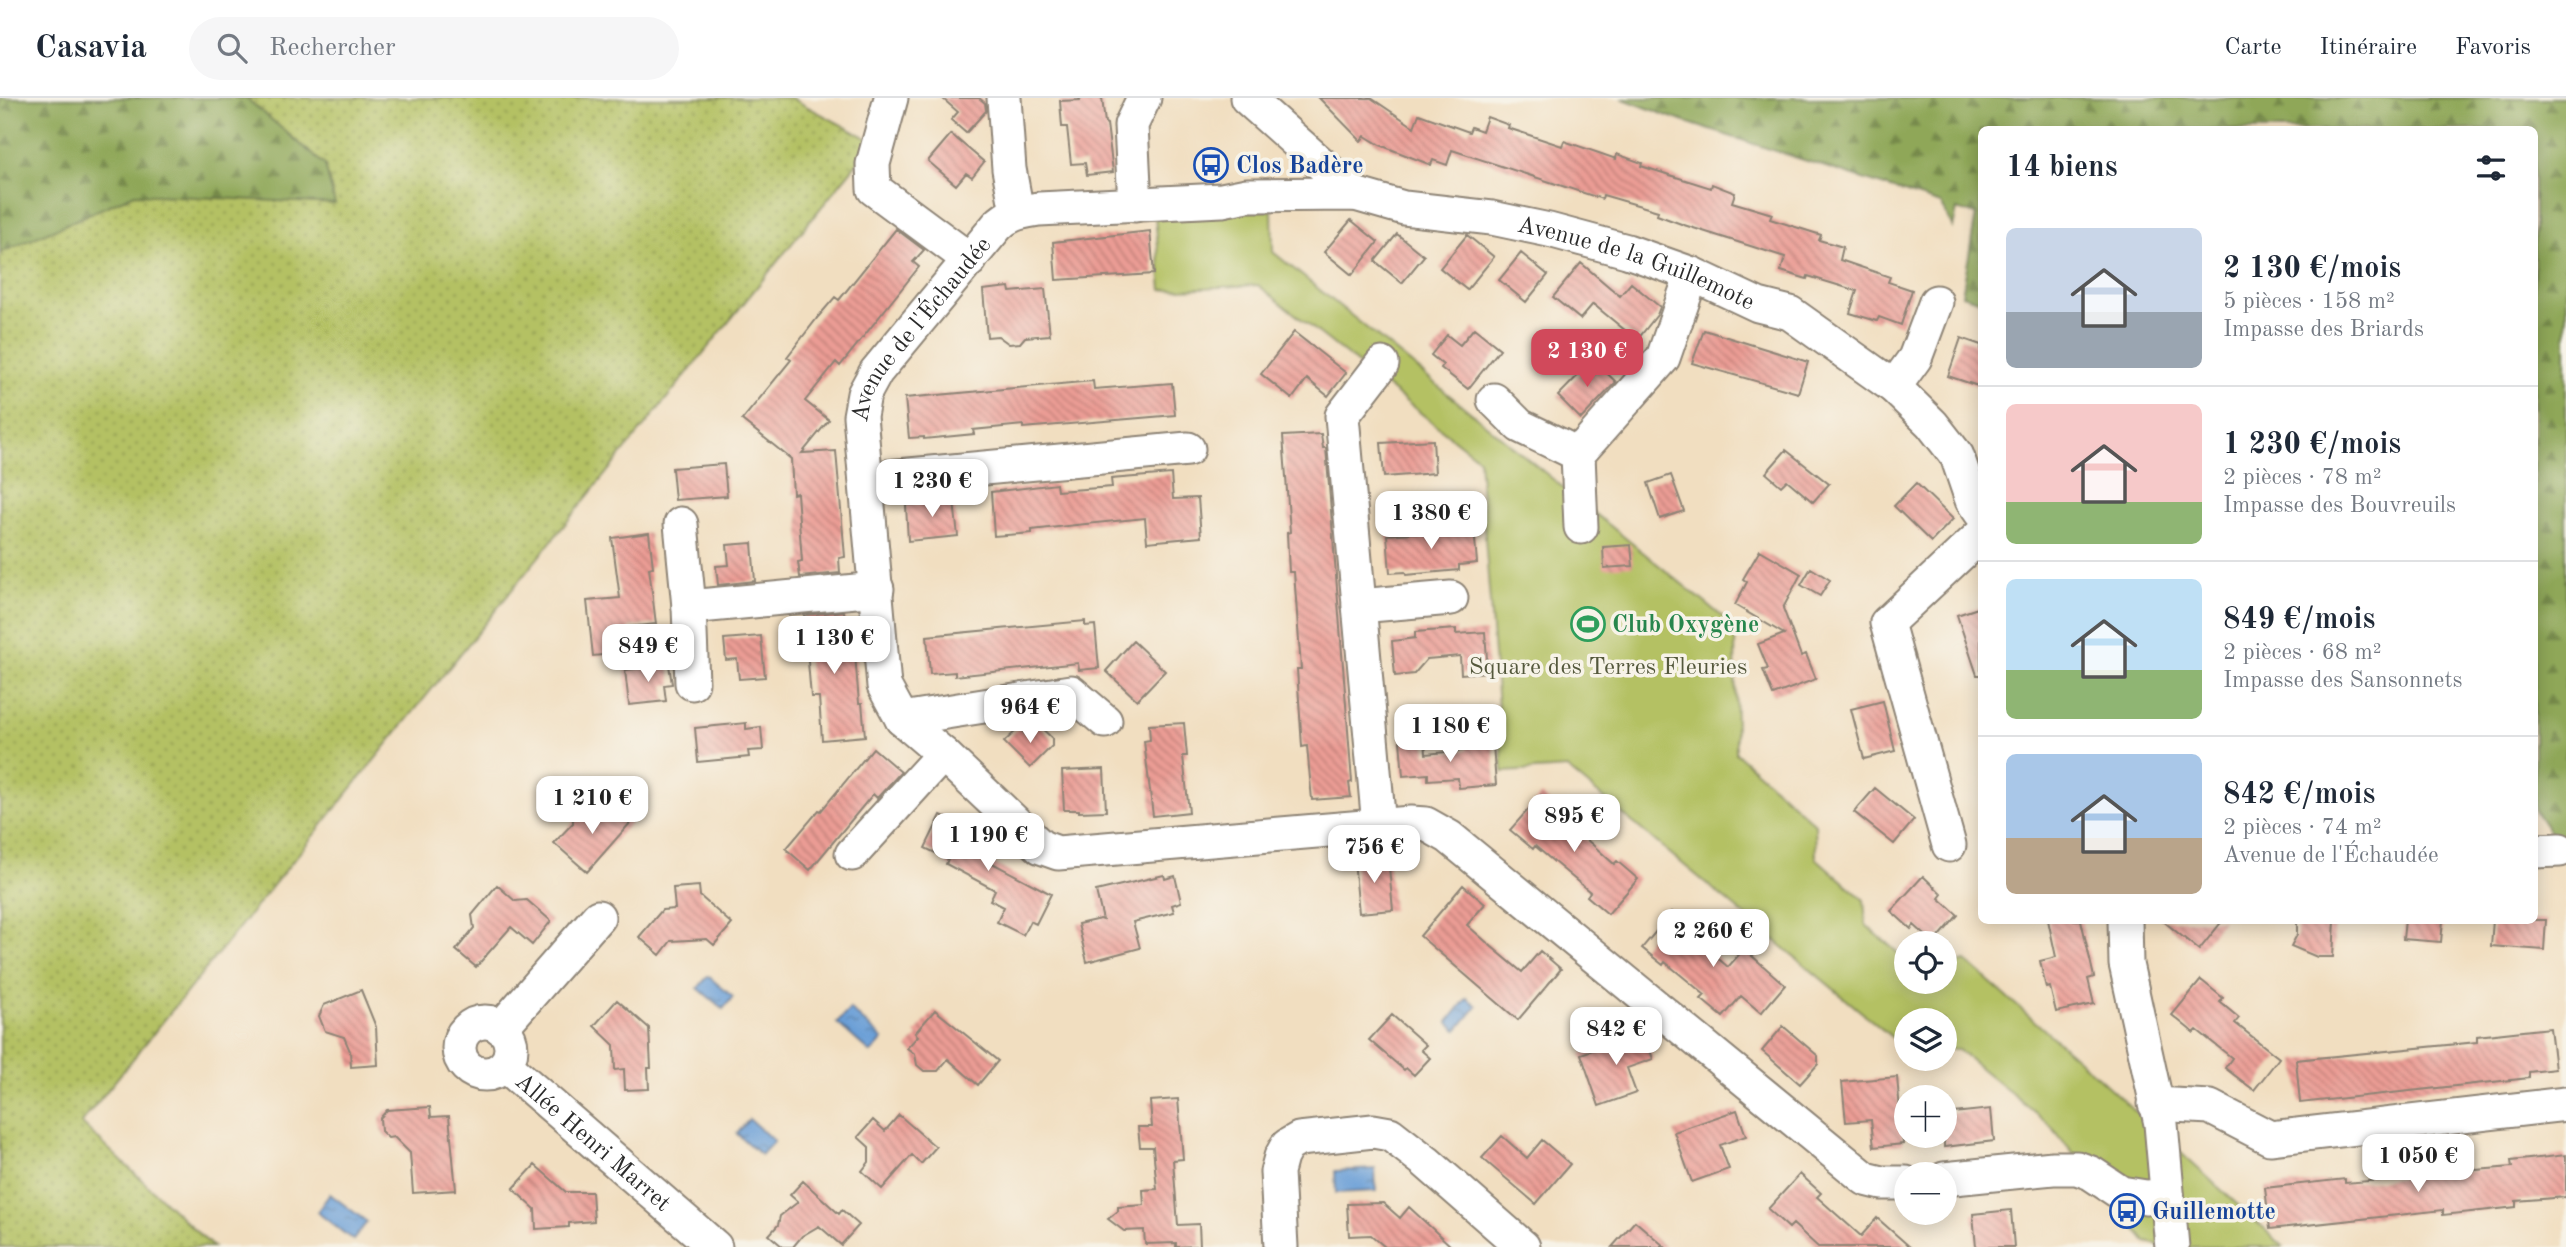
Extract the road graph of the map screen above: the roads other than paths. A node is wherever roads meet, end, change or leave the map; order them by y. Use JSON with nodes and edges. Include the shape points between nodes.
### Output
{"nodes":[{"id":1,"x":891,"y":98,"type":"edge"},
{"id":2,"x":1004,"y":98,"type":"edge"},
{"id":3,"x":1144,"y":98,"type":"edge"},
{"id":4,"x":1247,"y":98,"type":"edge"},
{"id":5,"x":1355,"y":194,"type":"junction"},
{"id":6,"x":1200,"y":201,"type":"joint"},
{"id":7,"x":1135,"y":205,"type":"junction"},
{"id":8,"x":1017,"y":212,"type":"junction"},
{"id":9,"x":970,"y":260,"type":"junction"},
{"id":10,"x":1692,"y":274,"type":"junction"},
{"id":11,"x":1936,"y":302,"type":"dead end"},
{"id":12,"x":1382,"y":364,"type":"dead end"},
{"id":13,"x":1894,"y":387,"type":"junction"},
{"id":14,"x":1494,"y":400,"type":"dead end"},
{"id":15,"x":1188,"y":449,"type":"dead end"},
{"id":16,"x":1578,"y":454,"type":"junction"},
{"id":17,"x":866,"y":479,"type":"junction"},
{"id":18,"x":1978,"y":509,"type":"edge"},
{"id":19,"x":681,"y":524,"type":"dead end"},
{"id":20,"x":1581,"y":527,"type":"dead end"},
{"id":21,"x":1978,"y":538,"type":"edge"},
{"id":22,"x":877,"y":589,"type":"junction"},
{"id":23,"x":1451,"y":598,"type":"dead end"},
{"id":24,"x":1359,"y":606,"type":"junction"},
{"id":25,"x":689,"y":607,"type":"junction"},
{"id":26,"x":692,"y":683,"type":"dead end"},
{"id":27,"x":902,"y":719,"type":"junction"},
{"id":28,"x":1105,"y":721,"type":"dead end"},
{"id":29,"x":943,"y":754,"type":"junction"},
{"id":30,"x":1379,"y":826,"type":"junction"},
{"id":31,"x":1949,"y":845,"type":"dead end"},
{"id":32,"x":852,"y":854,"type":"dead end"},
{"id":33,"x":598,"y":917,"type":"dead end"},
{"id":34,"x":2125,"y":924,"type":"edge"},
{"id":35,"x":501,"y":1028,"type":"junction"},
{"id":36,"x":505,"y":1065,"type":"junction"},
{"id":37,"x":2155,"y":1104,"type":"junction"},
{"id":38,"x":2566,"y":1104,"type":"edge"},
{"id":39,"x":1957,"y":1178,"type":"edge"},
{"id":40,"x":1894,"y":1183,"type":"edge"},
{"id":41,"x":2167,"y":1196,"type":"junction"},
{"id":42,"x":715,"y":1247,"type":"edge"},
{"id":43,"x":1281,"y":1247,"type":"edge"},
{"id":44,"x":1523,"y":1247,"type":"edge"},
{"id":45,"x":2172,"y":1247,"type":"edge"}],
"edges":[{"from":1,"to":9,"type":"street","via":[[873,164],[874,189]]},
{"from":2,"to":8,"type":"street"},
{"from":3,"to":7,"type":"street","via":[[1131,125]]},
{"from":4,"to":5,"type":"street"},
{"from":5,"to":6,"type":"street","name":"Avenue de la Guillemote","via":[[1247,195]]},
{"from":5,"to":10,"type":"street","name":"Avenue de la Guillemote","via":[[1404,208],[1549,230]]},
{"from":6,"to":7,"type":"street","name":"Avenue de l'Échaudée"},
{"from":7,"to":8,"type":"street","name":"Avenue de l'Échaudée"},
{"from":8,"to":9,"type":"street","name":"Avenue de l'Échaudée","via":[[1005,218]]},
{"from":9,"to":17,"type":"street","name":"Avenue de l'Échaudée","via":[[876,372],[863,394],[860,416]]},
{"from":10,"to":13,"type":"street","name":"Avenue de la Guillemote","via":[[1758,305],[1790,313]]},
{"from":10,"to":16,"type":"street","via":[[1663,358]]},
{"from":11,"to":13,"type":"street","via":[[1915,358]]},
{"from":12,"to":24,"type":"street","via":[[1342,416]]},
{"from":13,"to":18,"type":"street","name":"Avenue de la Guillemote","via":[[1957,456]]},
{"from":14,"to":16,"type":"street","via":[[1520,426]]},
{"from":15,"to":17,"type":"street"},
{"from":16,"to":20,"type":"street"},
{"from":17,"to":22,"type":"street","name":"Avenue de l'Échaudée"},
{"from":19,"to":25,"type":"street"},
{"from":21,"to":31,"type":"street","via":[[1887,623]]},
{"from":22,"to":25,"type":"street"},
{"from":22,"to":27,"type":"street","name":"Avenue de l'Échaudée","via":[[884,686]]},
{"from":23,"to":24,"type":"street"},
{"from":24,"to":30,"type":"street"},
{"from":25,"to":26,"type":"street"},
{"from":27,"to":28,"type":"street","via":[[1071,692]]},
{"from":27,"to":29,"type":"street","name":"Avenue de l'Échaudée"},
{"from":29,"to":30,"type":"street","name":"Avenue de l'Échaudée","via":[[1041,848],[1058,853]]},
{"from":29,"to":32,"type":"street"},
{"from":30,"to":40,"type":"street","name":"Avenue de l'Échaudée","via":[[1426,824],[1449,837],[1866,1179]]},
{"from":33,"to":35,"type":"street"},
{"from":34,"to":37,"type":"street","via":[[2126,964]]},
{"from":35,"to":36,"type":"street","name":"Allée Henri Marret","via":[[508,1034],[511,1050]]},
{"from":35,"to":36,"type":"street","name":"Allée Henri Marret","via":[[480,1021],[466,1029],[459,1042],[460,1055],[467,1067],[479,1074],[493,1073]]},
{"from":36,"to":42,"type":"street","name":"Allée Henri Marret"},
{"from":37,"to":38,"type":"street","via":[[2210,1107],[2270,1138]]},
{"from":37,"to":41,"type":"street"},
{"from":39,"to":41,"type":"street","via":[[2077,1168],[2121,1193]]},
{"from":41,"to":45,"type":"street"},
{"from":43,"to":44,"type":"street","via":[[1277,1172],[1287,1146],[1299,1139],[1373,1131],[1390,1134]]}]}
